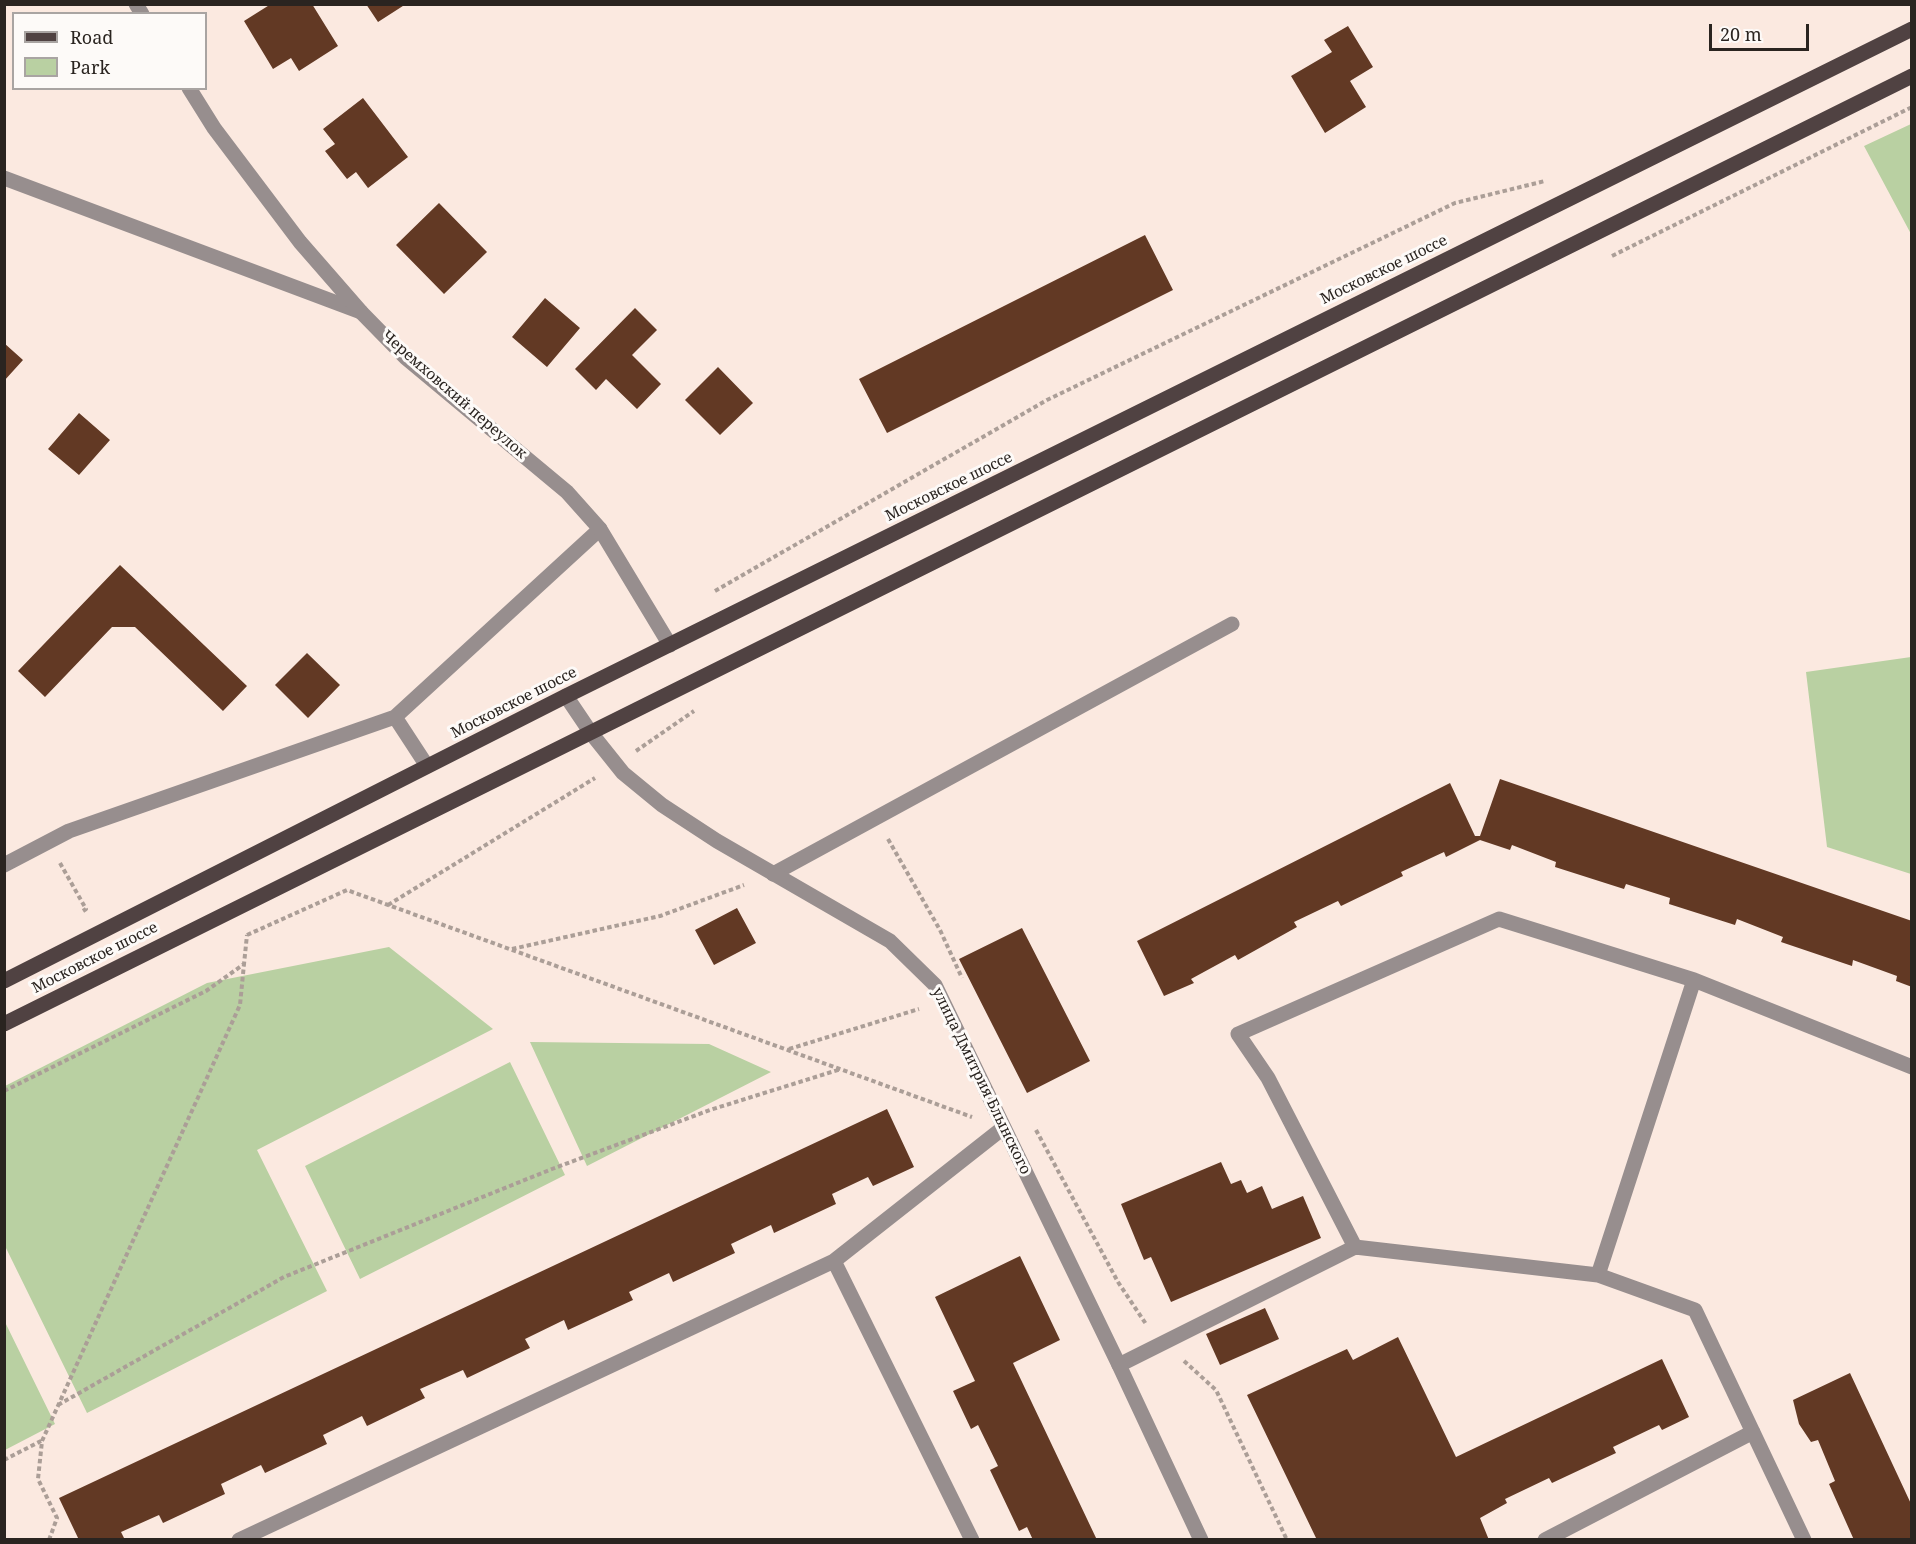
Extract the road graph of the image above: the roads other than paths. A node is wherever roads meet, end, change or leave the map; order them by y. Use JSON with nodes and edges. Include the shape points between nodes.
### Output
{"nodes":[{"id":1,"x":1911,"y":28,"type":"edge"},
{"id":2,"x":1911,"y":76,"type":"edge"},
{"id":3,"x":190,"y":90,"type":"edge"},
{"id":4,"x":4,"y":178,"type":"edge"},
{"id":5,"x":361,"y":312,"type":"junction"},
{"id":6,"x":600,"y":530,"type":"junction"},
{"id":7,"x":1232,"y":624,"type":"dead end"},
{"id":8,"x":670,"y":645,"type":"junction"},
{"id":9,"x":566,"y":696,"type":"junction"},
{"id":10,"x":395,"y":717,"type":"junction"},
{"id":11,"x":591,"y":733,"type":"junction"},
{"id":12,"x":427,"y":766,"type":"junction"},
{"id":13,"x":4,"y":865,"type":"edge"},
{"id":14,"x":773,"y":874,"type":"junction"},
{"id":15,"x":1694,"y":980,"type":"junction"},
{"id":16,"x":4,"y":981,"type":"edge"},
{"id":17,"x":4,"y":1024,"type":"edge"},
{"id":18,"x":1911,"y":1066,"type":"edge"},
{"id":19,"x":1003,"y":1128,"type":"junction"},
{"id":20,"x":1355,"y":1247,"type":"junction"},
{"id":21,"x":834,"y":1261,"type":"junction"},
{"id":22,"x":1598,"y":1275,"type":"junction"},
{"id":23,"x":1119,"y":1365,"type":"junction"},
{"id":24,"x":1753,"y":1432,"type":"junction"},
{"id":25,"x":239,"y":1539,"type":"edge"},
{"id":26,"x":972,"y":1539,"type":"edge"},
{"id":27,"x":1201,"y":1539,"type":"edge"},
{"id":28,"x":1545,"y":1539,"type":"edge"},
{"id":29,"x":1804,"y":1539,"type":"edge"}],
"edges":[{"from":1,"to":8,"type":"main road","name":"Московское шоссе"},
{"from":2,"to":11,"type":"main road","name":"Московское шоссе"},
{"from":3,"to":5,"type":"street","name":"Черемховский переулок","via":[[300,242]]},
{"from":4,"to":5,"type":"street"},
{"from":5,"to":6,"type":"street","name":"Черемховский переулок","via":[[406,358],[567,492]]},
{"from":6,"to":8,"type":"street","name":"Черемховский переулок"},
{"from":6,"to":10,"type":"street"},
{"from":7,"to":14,"type":"street"},
{"from":8,"to":9,"type":"main road","name":"Московское шоссе"},
{"from":9,"to":11,"type":"street","name":"улица Дмитрия Блынского"},
{"from":9,"to":12,"type":"main road","name":"Московское шоссе"},
{"from":10,"to":12,"type":"street"},
{"from":10,"to":13,"type":"street","via":[[69,831]]},
{"from":11,"to":14,"type":"street","name":"улица Дмитрия Блынского","via":[[617,765],[662,805]]},
{"from":11,"to":17,"type":"main road","name":"Московское шоссе"},
{"from":12,"to":16,"type":"main road","name":"Московское шоссе"},
{"from":14,"to":19,"type":"street","name":"улица Дмитрия Блынского","via":[[890,941],[935,985]]},
{"from":15,"to":18,"type":"street"},
{"from":15,"to":20,"type":"street","via":[[1499,919],[1238,1034],[1268,1078]]},
{"from":15,"to":22,"type":"street"},
{"from":19,"to":21,"type":"street"},
{"from":19,"to":23,"type":"street","name":"улица Дмитрия Блынского"},
{"from":20,"to":22,"type":"street"},
{"from":20,"to":23,"type":"street"},
{"from":21,"to":25,"type":"street"},
{"from":21,"to":26,"type":"street"},
{"from":22,"to":24,"type":"street","via":[[1695,1310]]},
{"from":23,"to":27,"type":"street","name":"улица Дмитрия Блынского"},
{"from":24,"to":28,"type":"street"},
{"from":24,"to":29,"type":"street"}]}
